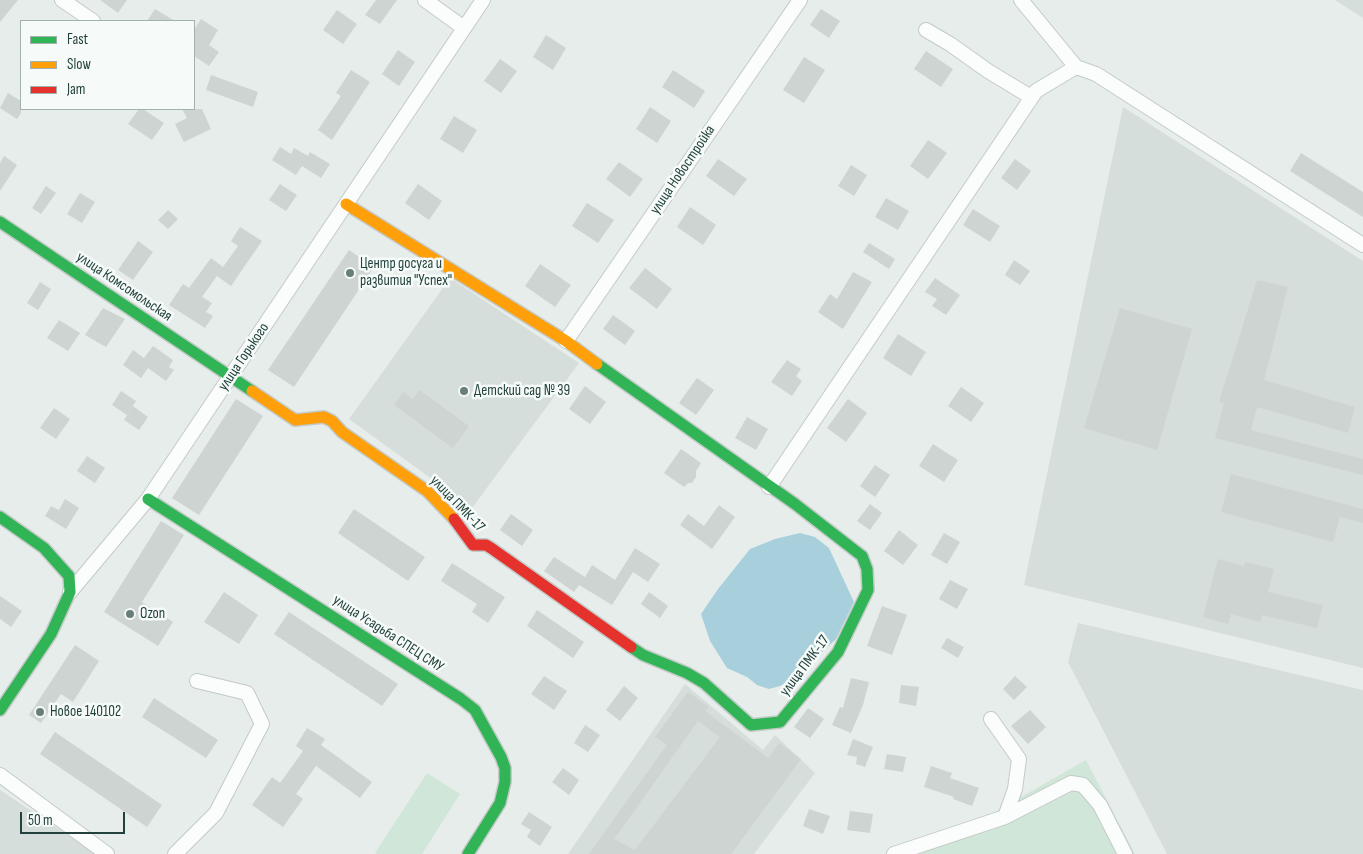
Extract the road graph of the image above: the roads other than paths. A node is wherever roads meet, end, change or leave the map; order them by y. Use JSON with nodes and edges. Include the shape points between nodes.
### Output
{"nodes":[{"id":1,"x":62,"y":0,"type":"edge"},
{"id":2,"x":425,"y":0,"type":"edge"},
{"id":3,"x":483,"y":0,"type":"edge"},
{"id":4,"x":800,"y":0,"type":"edge"},
{"id":5,"x":1021,"y":0,"type":"edge"},
{"id":6,"x":91,"y":20,"type":"edge"},
{"id":7,"x":464,"y":28,"type":"junction"},
{"id":8,"x":926,"y":30,"type":"dead end"},
{"id":9,"x":1076,"y":67,"type":"junction"},
{"id":10,"x":1031,"y":97,"type":"junction"},
{"id":11,"x":346,"y":204,"type":"junction"},
{"id":12,"x":0,"y":222,"type":"edge"},
{"id":13,"x":1363,"y":245,"type":"edge"},
{"id":14,"x":566,"y":341,"type":"junction"},
{"id":15,"x":231,"y":377,"type":"junction"},
{"id":16,"x":769,"y":488,"type":"junction"},
{"id":17,"x":148,"y":499,"type":"junction"},
{"id":18,"x":0,"y":517,"type":"edge"},
{"id":19,"x":70,"y":592,"type":"junction"},
{"id":20,"x":197,"y":681,"type":"dead end"},
{"id":21,"x":0,"y":710,"type":"edge"},
{"id":22,"x":991,"y":719,"type":"dead end"},
{"id":23,"x":0,"y":775,"type":"edge"},
{"id":24,"x":1005,"y":817,"type":"junction"},
{"id":25,"x":915,"y":851,"type":"edge"},
{"id":26,"x":107,"y":854,"type":"edge"},
{"id":27,"x":175,"y":854,"type":"edge"},
{"id":28,"x":468,"y":854,"type":"edge"},
{"id":29,"x":894,"y":854,"type":"edge"},
{"id":30,"x":1124,"y":854,"type":"edge"}],
"edges":[{"from":1,"to":6,"type":"street"},
{"from":2,"to":7,"type":"street"},
{"from":3,"to":7,"type":"street","name":"улица Горького"},
{"from":4,"to":14,"type":"street","name":"улица Новостройка"},
{"from":5,"to":9,"type":"street"},
{"from":7,"to":11,"type":"street","name":"улица Горького"},
{"from":8,"to":10,"type":"street"},
{"from":9,"to":10,"type":"street"},
{"from":9,"to":13,"type":"street","via":[[1096,74]]},
{"from":10,"to":16,"type":"street"},
{"from":11,"to":14,"type":"street","name":"улица ПМК-17"},
{"from":11,"to":15,"type":"street","name":"улица Горького"},
{"from":12,"to":15,"type":"street","name":"улица Комсомольская"},
{"from":14,"to":16,"type":"street","name":"улица ПМК-17"},
{"from":15,"to":16,"type":"street","name":"улица ПМК-17","via":[[294,420],[324,416],[332,421],[342,432],[427,491],[473,544],[491,548],[643,654],[704,683],[751,725],[780,722],[838,652],[868,590],[867,569],[862,556]]},
{"from":15,"to":17,"type":"street","name":"улица Горького"},
{"from":17,"to":19,"type":"street","name":"улица Горького"},
{"from":17,"to":28,"type":"street","name":"улица Усадьба СПЕЦ СМУ","via":[[475,710],[501,757],[505,782],[500,803]]},
{"from":18,"to":19,"type":"street","via":[[44,548],[68,576]]},
{"from":19,"to":21,"type":"street","name":"улица Горького","via":[[51,634]]},
{"from":20,"to":27,"type":"street","via":[[247,693],[262,724],[216,813]]},
{"from":22,"to":24,"type":"street","via":[[1019,759],[1016,789]]},
{"from":23,"to":26,"type":"street"},
{"from":24,"to":25,"type":"street"},
{"from":24,"to":30,"type":"street","via":[[1071,783],[1083,785],[1100,805]]},
{"from":25,"to":29,"type":"street"}]}
